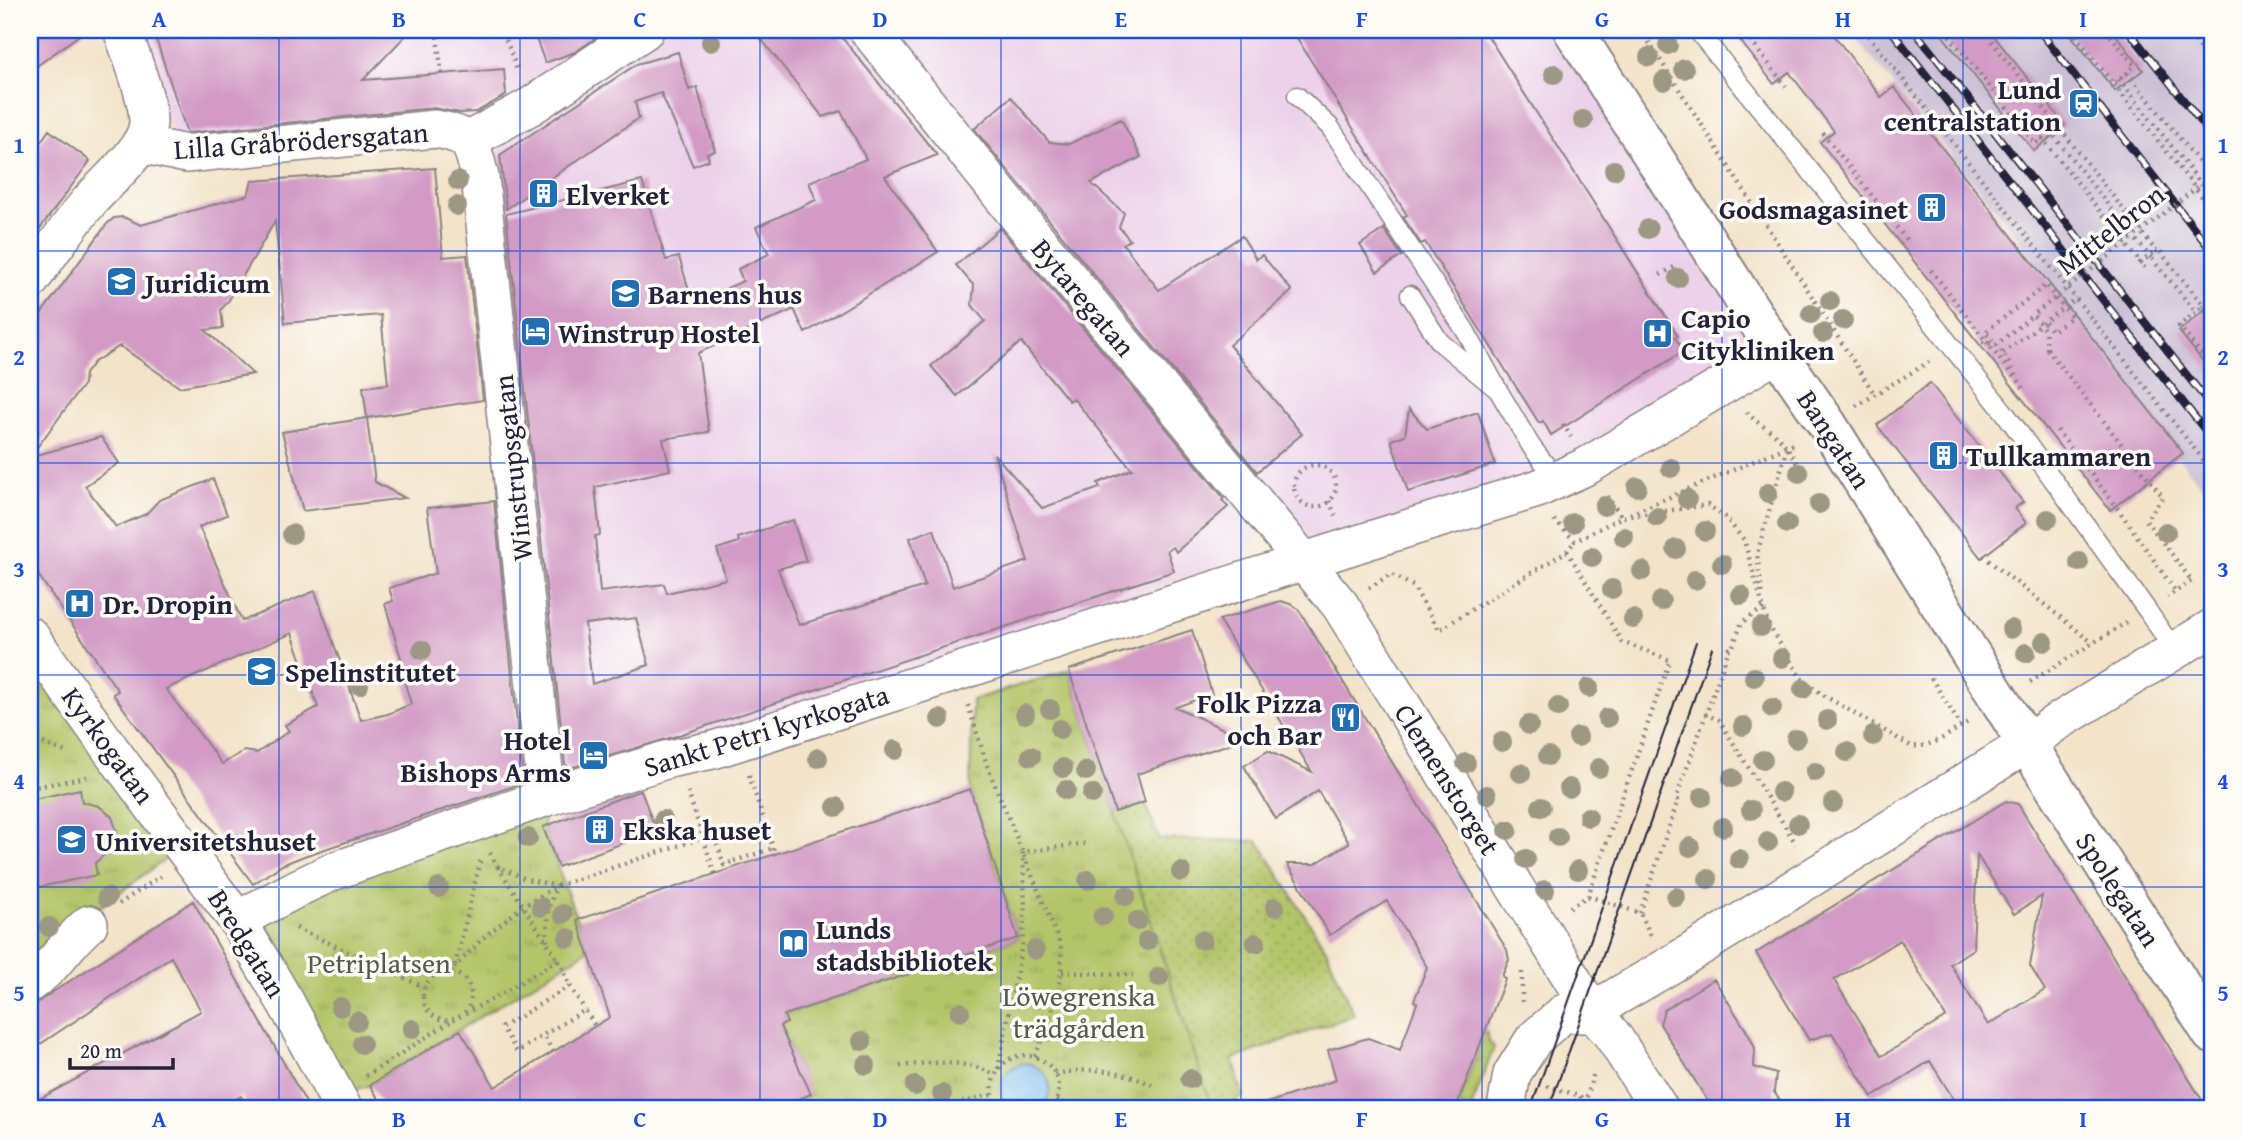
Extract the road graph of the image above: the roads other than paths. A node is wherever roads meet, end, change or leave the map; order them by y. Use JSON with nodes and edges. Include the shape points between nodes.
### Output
{"nodes":[{"id":1,"x":122,"y":30,"type":"edge"},
{"id":2,"x":645,"y":30,"type":"edge"},
{"id":3,"x":868,"y":30,"type":"edge"},
{"id":4,"x":1697,"y":30,"type":"edge"},
{"id":5,"x":1582,"y":37,"type":"edge"},
{"id":6,"x":1297,"y":96,"type":"dead end"},
{"id":7,"x":467,"y":141,"type":"junction"},
{"id":8,"x":140,"y":144,"type":"junction"},
{"id":9,"x":30,"y":281,"type":"edge"},
{"id":10,"x":1410,"y":295,"type":"dead end"},
{"id":11,"x":1778,"y":353,"type":"junction"},
{"id":12,"x":1499,"y":390,"type":"junction"},
{"id":13,"x":1548,"y":485,"type":"junction"},
{"id":14,"x":1304,"y":562,"type":"junction"},
{"id":15,"x":2212,"y":628,"type":"edge"},
{"id":16,"x":30,"y":636,"type":"edge"},
{"id":17,"x":2174,"y":650,"type":"junction"},
{"id":18,"x":2027,"y":744,"type":"junction"},
{"id":19,"x":547,"y":797,"type":"junction"},
{"id":20,"x":189,"y":854,"type":"joint"},
{"id":21,"x":237,"y":920,"type":"junction"},
{"id":22,"x":89,"y":924,"type":"road end"},
{"id":23,"x":30,"y":983,"type":"edge"},
{"id":24,"x":1592,"y":1011,"type":"junction"},
{"id":25,"x":2212,"y":1034,"type":"edge"},
{"id":26,"x":1509,"y":1091,"type":"edge"},
{"id":27,"x":340,"y":1102,"type":"edge"},
{"id":28,"x":1659,"y":1108,"type":"edge"}],
"edges":[{"from":1,"to":8,"type":"street","via":[[146,106],[148,122]]},
{"from":2,"to":7,"type":"street","via":[[531,106]]},
{"from":3,"to":14,"type":"street","name":"Bytaregatan"},
{"from":4,"to":17,"type":"lane","via":[[2022,436]]},
{"from":5,"to":11,"type":"street","name":"Bangatan"},
{"from":6,"to":12,"type":"lane","via":[[1330,127],[1465,330]]},
{"from":7,"to":8,"type":"street","name":"Lilla Gråbrödersgatan","via":[[456,132],[435,130],[186,154]]},
{"from":7,"to":19,"type":"street","name":"Winstrupsgatan","via":[[480,177]]},
{"from":8,"to":9,"type":"street","name":"Lilla Gråbrödersgatan"},
{"from":10,"to":12,"type":"lane","via":[[1440,341]]},
{"from":11,"to":13,"type":"street"},
{"from":11,"to":18,"type":"street","name":"Bangatan","via":[[1835,435]]},
{"from":12,"to":13,"type":"lane"},
{"from":13,"to":14,"type":"street"},
{"from":14,"to":19,"type":"street","name":"Sankt Petri kyrkogata","via":[[713,750]]},
{"from":14,"to":24,"type":"street","name":"Clemenstorget","via":[[1340,605]]},
{"from":15,"to":17,"type":"street"},
{"from":16,"to":20,"type":"street","name":"Kyrkogatan"},
{"from":17,"to":18,"type":"street"},
{"from":18,"to":24,"type":"street"},
{"from":18,"to":25,"type":"street","name":"Spolegatan"},
{"from":19,"to":21,"type":"street","name":"Sankt Petri kyrkogata","via":[[334,871]]},
{"from":20,"to":21,"type":"street","name":"Bredgatan"},
{"from":21,"to":27,"type":"street","name":"Bredgatan"},
{"from":22,"to":23,"type":"street","via":[[46,972]]},
{"from":24,"to":26,"type":"street","via":[[1564,1013],[1534,1039]]},
{"from":24,"to":28,"type":"street","name":"Clemenstorget"}]}
